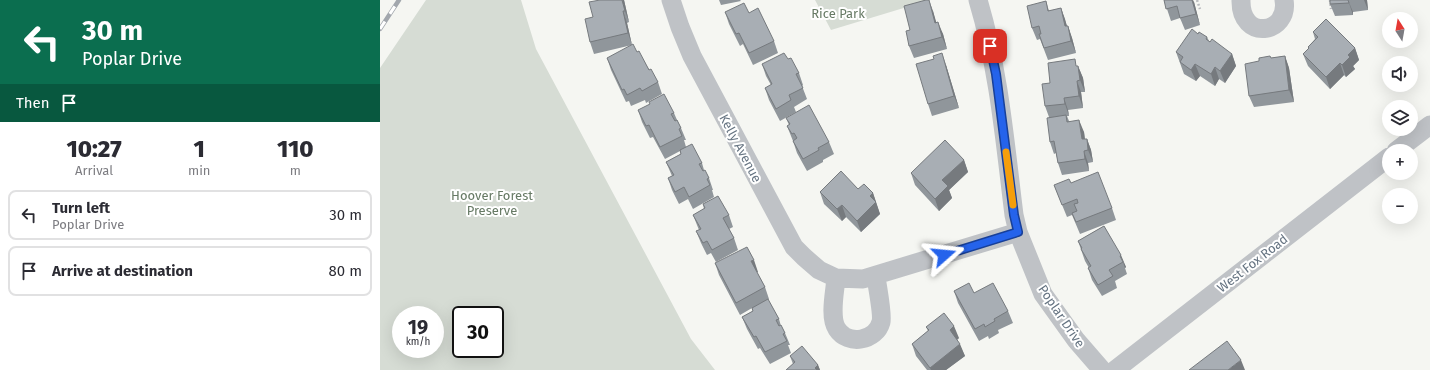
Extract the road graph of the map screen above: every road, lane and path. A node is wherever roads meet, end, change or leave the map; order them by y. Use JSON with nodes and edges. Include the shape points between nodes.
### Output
{"nodes":[{"id":1,"x":671,"y":0,"type":"edge"},
{"id":2,"x":978,"y":0,"type":"edge"},
{"id":3,"x":1197,"y":0,"type":"edge"},
{"id":4,"x":1241,"y":0,"type":"edge"},
{"id":5,"x":1284,"y":0,"type":"edge"},
{"id":6,"x":1330,"y":0,"type":"edge"},
{"id":7,"x":1331,"y":9,"type":"edge"},
{"id":8,"x":1200,"y":10,"type":"dead end"},
{"id":9,"x":1430,"y":125,"type":"edge"},
{"id":10,"x":1405,"y":144,"type":"edge"},
{"id":11,"x":1382,"y":162,"type":"edge"},
{"id":12,"x":1018,"y":232,"type":"junction"},
{"id":13,"x":876,"y":276,"type":"junction"},
{"id":14,"x":836,"y":278,"type":"junction"},
{"id":15,"x":1102,"y":370,"type":"edge"},
{"id":16,"x":1115,"y":370,"type":"edge"}],
"edges":[{"from":1,"to":14,"type":"street","name":"Kelly Avenue","via":[[692,56],[794,247],[819,270]]},
{"from":2,"to":12,"type":"street","name":"Poplar Drive","via":[[996,74]]},
{"from":3,"to":8,"type":"path"},
{"from":4,"to":5,"type":"street","via":[[1241,8],[1249,25],[1268,29],[1277,24],[1284,15]]},
{"from":6,"to":7,"type":"path"},
{"from":9,"to":10,"type":"street"},
{"from":11,"to":16,"type":"street","name":"West Fox Road"},
{"from":12,"to":13,"type":"street","name":"Kelly Avenue"},
{"from":12,"to":15,"type":"street","name":"Poplar Drive","via":[[1043,294],[1076,340]]},
{"from":13,"to":14,"type":"street","name":"Kelly Avenue","via":[[863,279]]},
{"from":13,"to":14,"type":"street","via":[[881,321],[878,329],[860,340],[843,336],[837,329],[833,308]]}]}
